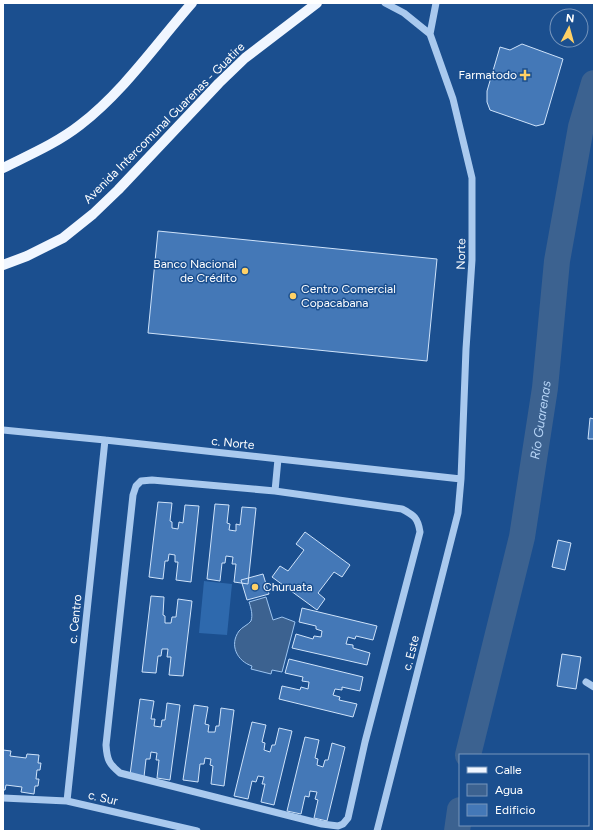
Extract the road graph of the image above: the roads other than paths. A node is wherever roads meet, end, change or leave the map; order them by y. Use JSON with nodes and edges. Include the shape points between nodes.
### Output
{"nodes":[{"id":1,"x":192,"y":3,"type":"edge"},
{"id":2,"x":317,"y":3,"type":"edge"},
{"id":3,"x":385,"y":3,"type":"edge"},
{"id":4,"x":436,"y":3,"type":"edge"},
{"id":5,"x":430,"y":34,"type":"junction"},
{"id":6,"x":3,"y":168,"type":"edge"},
{"id":7,"x":3,"y":265,"type":"edge"},
{"id":8,"x":3,"y":430,"type":"edge"},
{"id":9,"x":104,"y":440,"type":"junction"},
{"id":10,"x":278,"y":459,"type":"junction"},
{"id":11,"x":461,"y":479,"type":"junction"},
{"id":12,"x":275,"y":492,"type":"junction"},
{"id":13,"x":586,"y":682,"type":"dead end"},
{"id":14,"x":594,"y":687,"type":"edge"},
{"id":15,"x":3,"y":798,"type":"edge"},
{"id":16,"x":67,"y":801,"type":"junction"},
{"id":17,"x":197,"y":831,"type":"edge"},
{"id":18,"x":377,"y":831,"type":"edge"}],
"edges":[{"from":1,"to":6,"type":"main road","via":[[116,92],[80,125],[39,151]]},
{"from":2,"to":7,"type":"main road","name":"Avenida Intercomunal Guarenas - Guatire","via":[[245,58],[93,214],[63,238],[28,256]]},
{"from":3,"to":5,"type":"street","via":[[404,13]]},
{"from":4,"to":5,"type":"street"},
{"from":5,"to":11,"type":"street","name":"Norte","via":[[453,99],[472,178],[472,260]]},
{"from":8,"to":9,"type":"street","name":"c. Norte"},
{"from":9,"to":10,"type":"street","name":"c. Norte"},
{"from":9,"to":16,"type":"street","name":"c. Centro"},
{"from":10,"to":11,"type":"street","name":"c. Norte"},
{"from":10,"to":12,"type":"street"},
{"from":11,"to":18,"type":"street","name":"c. Este","via":[[458,513]]},
{"from":12,"to":12,"type":"street","via":[[402,509],[418,522],[420,532],[367,734],[352,804],[348,818],[338,826],[120,773],[107,757],[106,745],[136,486],[141,480],[152,480]]},
{"from":13,"to":14,"type":"street"},
{"from":15,"to":16,"type":"street","name":"c. Sur"},
{"from":16,"to":17,"type":"street","name":"c. Sur"}]}
